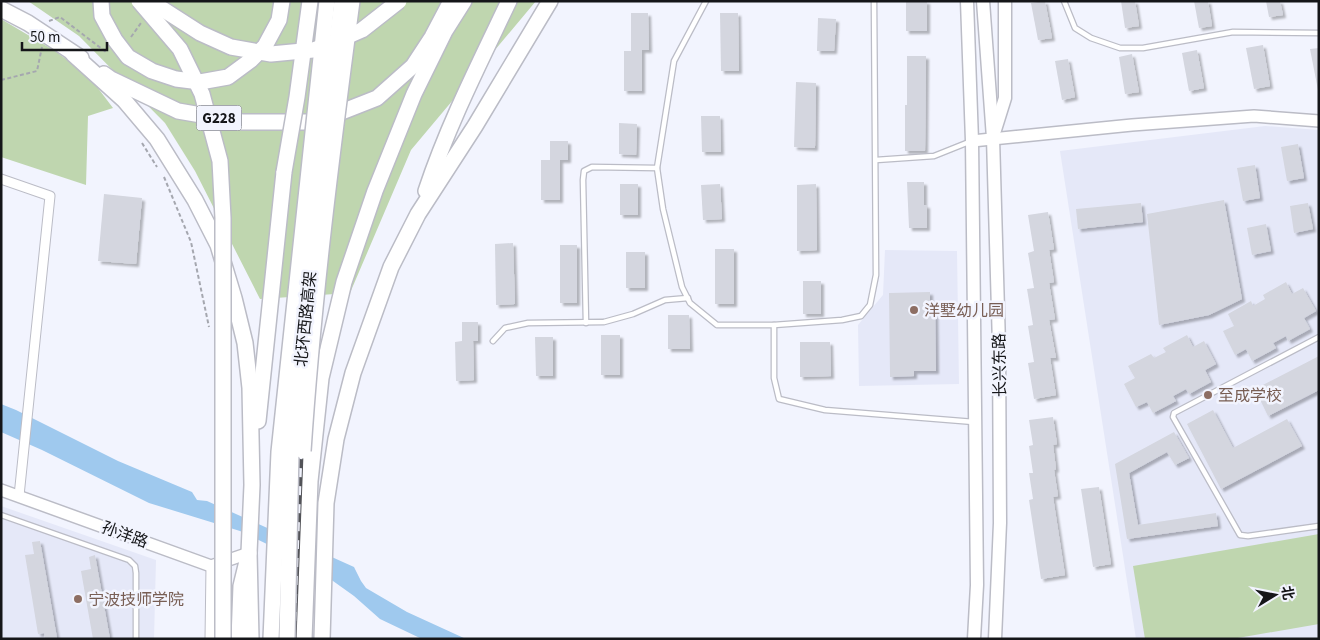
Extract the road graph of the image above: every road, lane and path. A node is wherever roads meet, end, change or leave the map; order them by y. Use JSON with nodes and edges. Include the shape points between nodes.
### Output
{"nodes":[{"id":1,"x":101,"y":1,"type":"edge"},
{"id":2,"x":139,"y":1,"type":"edge"},
{"id":3,"x":150,"y":1,"type":"edge"},
{"id":4,"x":282,"y":1,"type":"edge"},
{"id":5,"x":310,"y":1,"type":"edge"},
{"id":6,"x":327,"y":1,"type":"edge"},
{"id":7,"x":342,"y":1,"type":"edge"},
{"id":8,"x":352,"y":1,"type":"edge"},
{"id":9,"x":399,"y":1,"type":"edge"},
{"id":10,"x":451,"y":1,"type":"edge"},
{"id":11,"x":464,"y":1,"type":"edge"},
{"id":12,"x":509,"y":1,"type":"edge"},
{"id":13,"x":550,"y":1,"type":"edge"},
{"id":14,"x":706,"y":1,"type":"edge"},
{"id":15,"x":874,"y":1,"type":"edge"},
{"id":16,"x":967,"y":1,"type":"edge"},
{"id":17,"x":983,"y":1,"type":"edge"},
{"id":18,"x":1005,"y":1,"type":"edge"},
{"id":19,"x":1064,"y":1,"type":"edge"},
{"id":20,"x":1,"y":9,"type":"edge"},
{"id":21,"x":1319,"y":33,"type":"edge"},
{"id":22,"x":44,"y":40,"type":"dead end"},
{"id":23,"x":74,"y":54,"type":"junction"},
{"id":24,"x":1,"y":80,"type":"edge"},
{"id":25,"x":1319,"y":121,"type":"edge"},
{"id":26,"x":993,"y":138,"type":"junction"},
{"id":27,"x":139,"y":139,"type":"dead end"},
{"id":28,"x":972,"y":141,"type":"junction"},
{"id":29,"x":876,"y":160,"type":"junction"},
{"id":30,"x":657,"y":168,"type":"junction"},
{"id":31,"x":159,"y":170,"type":"dead end"},
{"id":32,"x":164,"y":177,"type":"dead end"},
{"id":33,"x":1,"y":179,"type":"edge"},
{"id":34,"x":418,"y":214,"type":"junction"},
{"id":35,"x":688,"y":298,"type":"junction"},
{"id":36,"x":586,"y":323,"type":"junction"},
{"id":37,"x":774,"y":325,"type":"junction"},
{"id":38,"x":210,"y":334,"type":"dead end"},
{"id":39,"x":1319,"y":337,"type":"edge"},
{"id":40,"x":493,"y":341,"type":"dead end"},
{"id":41,"x":975,"y":422,"type":"junction"},
{"id":42,"x":252,"y":484,"type":"junction"},
{"id":43,"x":1,"y":490,"type":"edge"},
{"id":44,"x":20,"y":496,"type":"junction"},
{"id":45,"x":1,"y":515,"type":"edge"},
{"id":46,"x":1319,"y":526,"type":"edge"},
{"id":47,"x":249,"y":554,"type":"junction"},
{"id":48,"x":211,"y":566,"type":"junction"},
{"id":49,"x":136,"y":639,"type":"edge"},
{"id":50,"x":210,"y":639,"type":"edge"},
{"id":51,"x":223,"y":639,"type":"edge"},
{"id":52,"x":239,"y":639,"type":"edge"},
{"id":53,"x":251,"y":639,"type":"edge"},
{"id":54,"x":271,"y":639,"type":"edge"},
{"id":55,"x":287,"y":639,"type":"edge"},
{"id":56,"x":294,"y":639,"type":"edge"},
{"id":57,"x":304,"y":639,"type":"edge"},
{"id":58,"x":322,"y":639,"type":"edge"},
{"id":59,"x":974,"y":639,"type":"edge"},
{"id":60,"x":995,"y":639,"type":"edge"}],
"edges":[{"from":1,"to":4,"type":"main road","bridge":true,"via":[[102,16],[128,58],[176,79],[200,82],[228,77],[251,60],[265,46],[279,20]]},
{"from":2,"to":51,"type":"main road","bridge":true,"via":[[180,49],[202,94],[220,161],[223,227]]},
{"from":3,"to":9,"type":"main road","bridge":true,"via":[[200,33],[231,47],[271,54],[314,50],[330,44],[362,30]]},
{"from":5,"to":42,"type":"main road","bridge":true,"via":[[298,97],[284,172]]},
{"from":6,"to":54,"type":"main road","name":"北环西路高架","bridge":true,"via":[[279,452]]},
{"from":7,"to":55,"type":"main road","name":"北环西路高架","bridge":true,"via":[[291,451]]},
{"from":8,"to":56,"type":"main road","bridge":true,"via":[[308,376]]},
{"from":10,"to":23,"type":"main road","number":"G228","via":[[413,66],[377,98],[316,122],[242,122],[178,110],[112,79]]},
{"from":11,"to":57,"type":"main road","via":[[414,94],[374,191],[344,282],[321,378],[310,481]]},
{"from":12,"to":34,"type":"main road","via":[[440,150]]},
{"from":13,"to":34,"type":"main road"},
{"from":14,"to":30,"type":"lane","via":[[674,61]]},
{"from":15,"to":29,"type":"lane"},
{"from":16,"to":28,"type":"main road","name":"长兴东路"},
{"from":17,"to":26,"type":"main road","name":"长兴东路"},
{"from":18,"to":26,"type":"main road","via":[[1005,98]]},
{"from":19,"to":21,"type":"lane","via":[[1075,28],[1091,38],[1120,48],[1144,48],[1233,32]]},
{"from":20,"to":23,"type":"main road","number":"G228"},
{"from":22,"to":24,"type":"path","via":[[37,71]]},
{"from":23,"to":42,"type":"main road","via":[[124,100],[157,139],[195,200],[218,245],[245,343],[250,388]]},
{"from":25,"to":26,"type":"street","via":[[1254,116]]},
{"from":26,"to":28,"type":"street"},
{"from":26,"to":60,"type":"main road","name":"长兴东路","via":[[1000,523]]},
{"from":27,"to":31,"type":"path"},
{"from":28,"to":29,"type":"lane","via":[[934,156]]},
{"from":28,"to":41,"type":"main road","name":"长兴东路"},
{"from":29,"to":37,"type":"lane","via":[[876,275],[870,305],[861,316],[842,320]]},
{"from":30,"to":35,"type":"lane","via":[[663,209],[682,287]]},
{"from":30,"to":36,"type":"lane","via":[[592,167],[584,171]]},
{"from":32,"to":38,"type":"path","via":[[191,242]]},
{"from":33,"to":44,"type":"street","via":[[50,196]]},
{"from":34,"to":58,"type":"main road","via":[[391,267],[353,373],[336,438],[326,503]]},
{"from":35,"to":36,"type":"lane","via":[[665,300],[633,314]]},
{"from":35,"to":37,"type":"lane","via":[[717,325]]},
{"from":36,"to":40,"type":"lane","via":[[528,323],[506,328]]},
{"from":37,"to":41,"type":"lane","via":[[774,378],[779,399],[825,410]]},
{"from":39,"to":46,"type":"lane","via":[[1174,413],[1173,417],[1240,535]]},
{"from":41,"to":59,"type":"main road","name":"长兴东路","via":[[977,585]]},
{"from":42,"to":47,"type":"main road"},
{"from":43,"to":44,"type":"street","name":"孙洋路"},
{"from":44,"to":48,"type":"street","name":"孙洋路"},
{"from":45,"to":49,"type":"lane","via":[[129,560],[136,573]]},
{"from":47,"to":48,"type":"street"},
{"from":47,"to":52,"type":"main road","via":[[241,586]]},
{"from":47,"to":53,"type":"main road"},
{"from":48,"to":50,"type":"street"}]}
